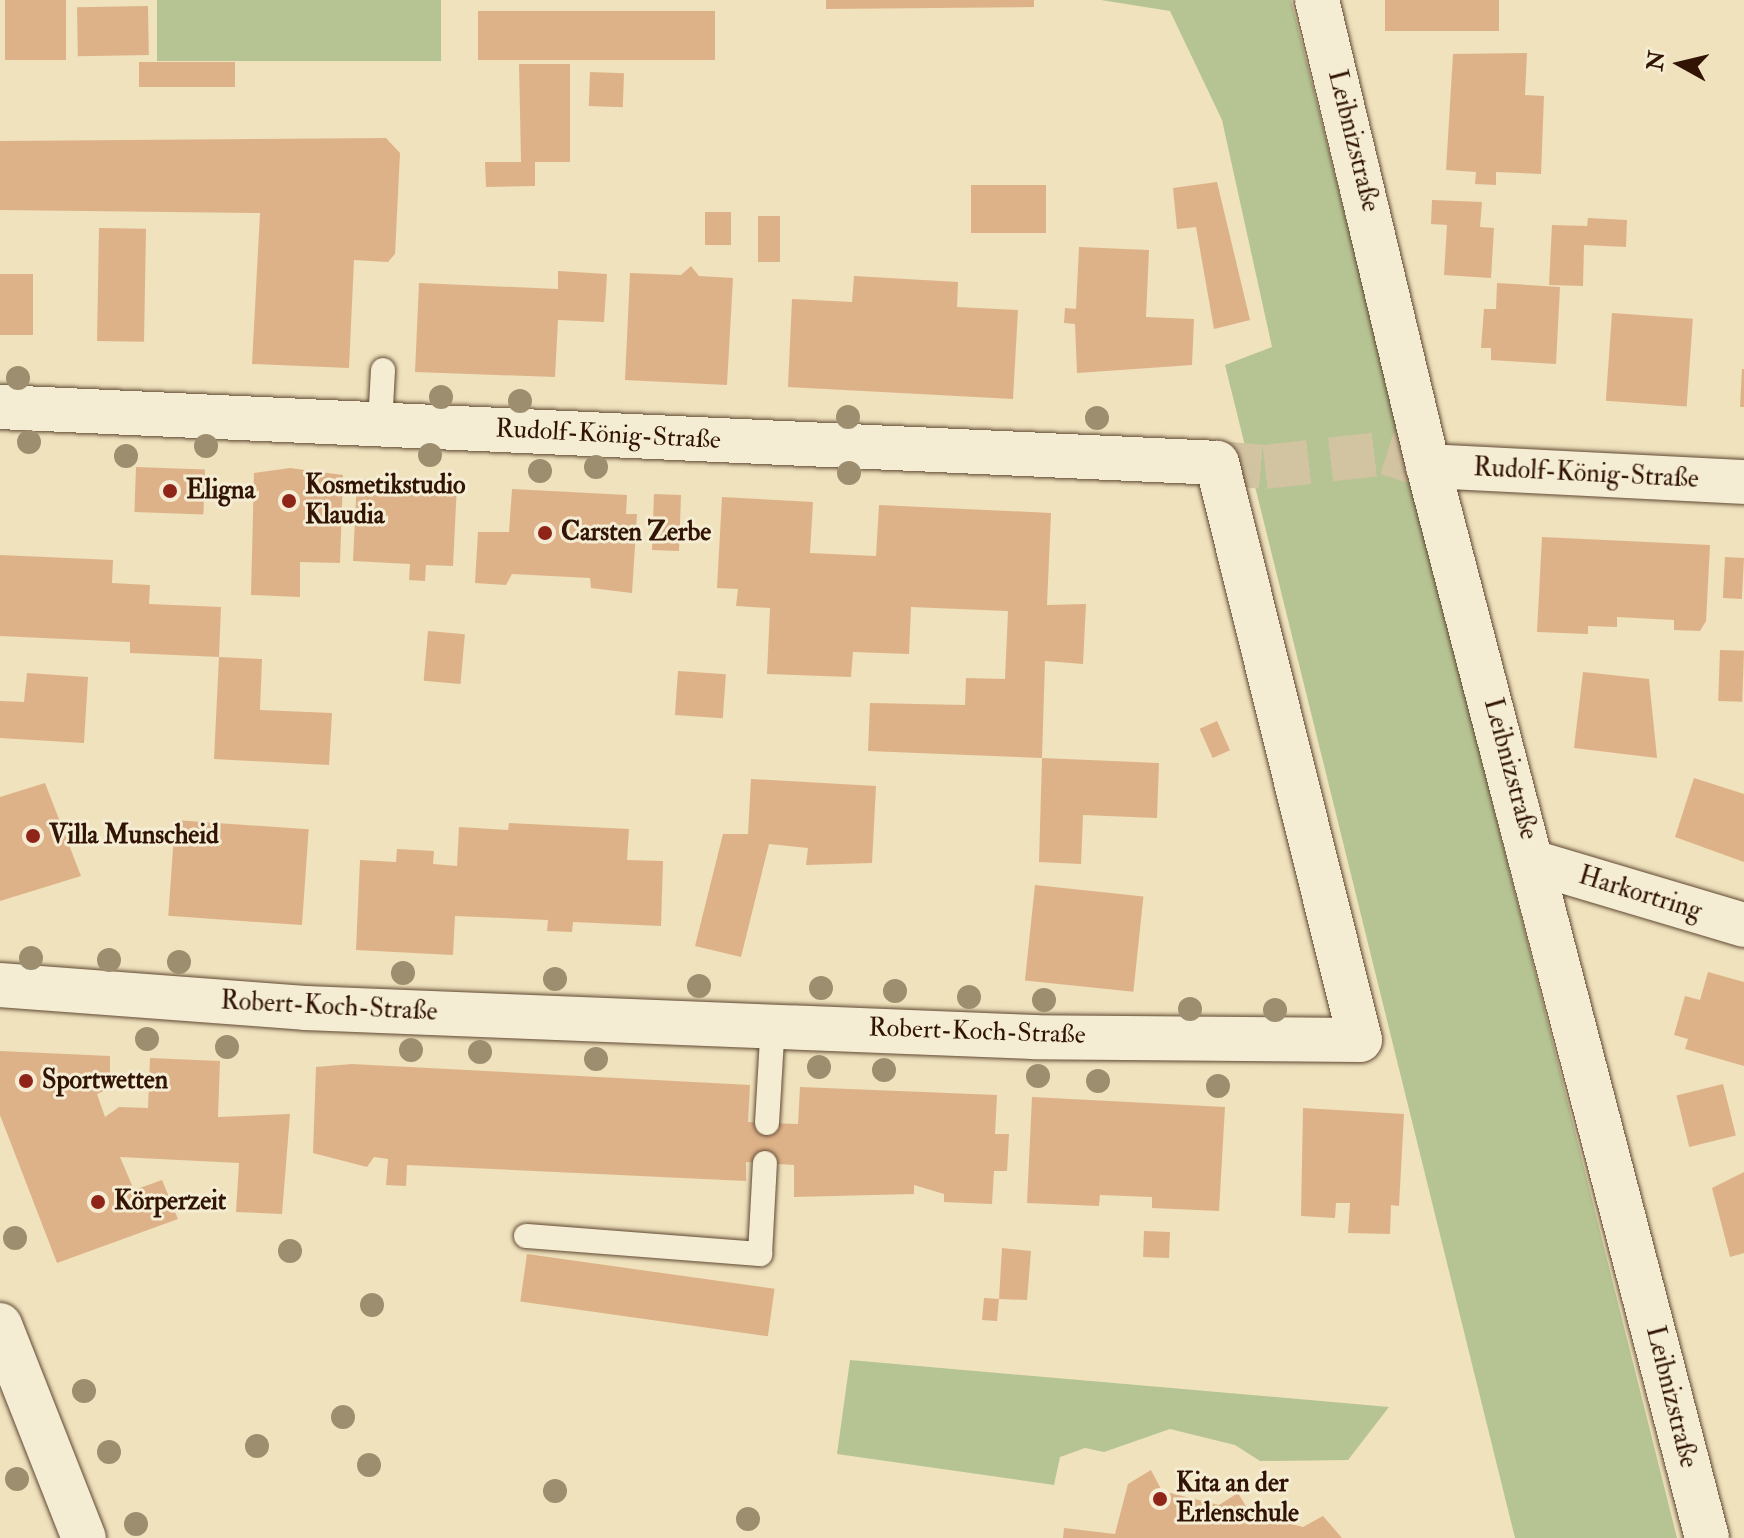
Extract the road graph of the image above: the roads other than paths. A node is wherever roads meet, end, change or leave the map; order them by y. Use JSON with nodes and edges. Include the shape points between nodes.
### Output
{"nodes":[{"id":1,"x":1317,"y":0,"type":"edge"},
{"id":2,"x":383,"y":370,"type":"dead end"},
{"id":3,"x":0,"y":407,"type":"edge"},
{"id":4,"x":380,"y":424,"type":"junction"},
{"id":5,"x":1217,"y":463,"type":"joint"},
{"id":6,"x":1428,"y":466,"type":"junction"},
{"id":7,"x":1744,"y":482,"type":"edge"},
{"id":8,"x":1536,"y":863,"type":"junction"},
{"id":9,"x":1744,"y":925,"type":"edge"},
{"id":10,"x":0,"y":985,"type":"edge"},
{"id":11,"x":773,"y":1023,"type":"junction"},
{"id":12,"x":767,"y":1123,"type":"dead end"},
{"id":13,"x":765,"y":1163,"type":"dead end"},
{"id":14,"x":526,"y":1236,"type":"dead end"},
{"id":15,"x":0,"y":1325,"type":"edge"},
{"id":16,"x":84,"y":1538,"type":"edge"},
{"id":17,"x":1707,"y":1538,"type":"edge"}],
"edges":[{"from":1,"to":6,"type":"street","name":"Leibnizstraße"},
{"from":2,"to":4,"type":"lane"},
{"from":3,"to":4,"type":"street","name":"Rudolf-König-Straße"},
{"from":4,"to":5,"type":"street","name":"Rudolf-König-Straße"},
{"from":5,"to":11,"type":"street","name":"Robert-Koch-Straße","via":[[1360,1040],[1034,1037]]},
{"from":6,"to":7,"type":"street","name":"Rudolf-König-Straße"},
{"from":6,"to":8,"type":"street","name":"Leibnizstraße"},
{"from":8,"to":9,"type":"street","name":"Harkortring"},
{"from":8,"to":17,"type":"street","name":"Leibnizstraße"},
{"from":10,"to":11,"type":"street","name":"Robert-Koch-Straße","via":[[306,1008]]},
{"from":11,"to":12,"type":"lane"},
{"from":13,"to":14,"type":"lane","via":[[760,1254]]},
{"from":15,"to":16,"type":"street"}]}
